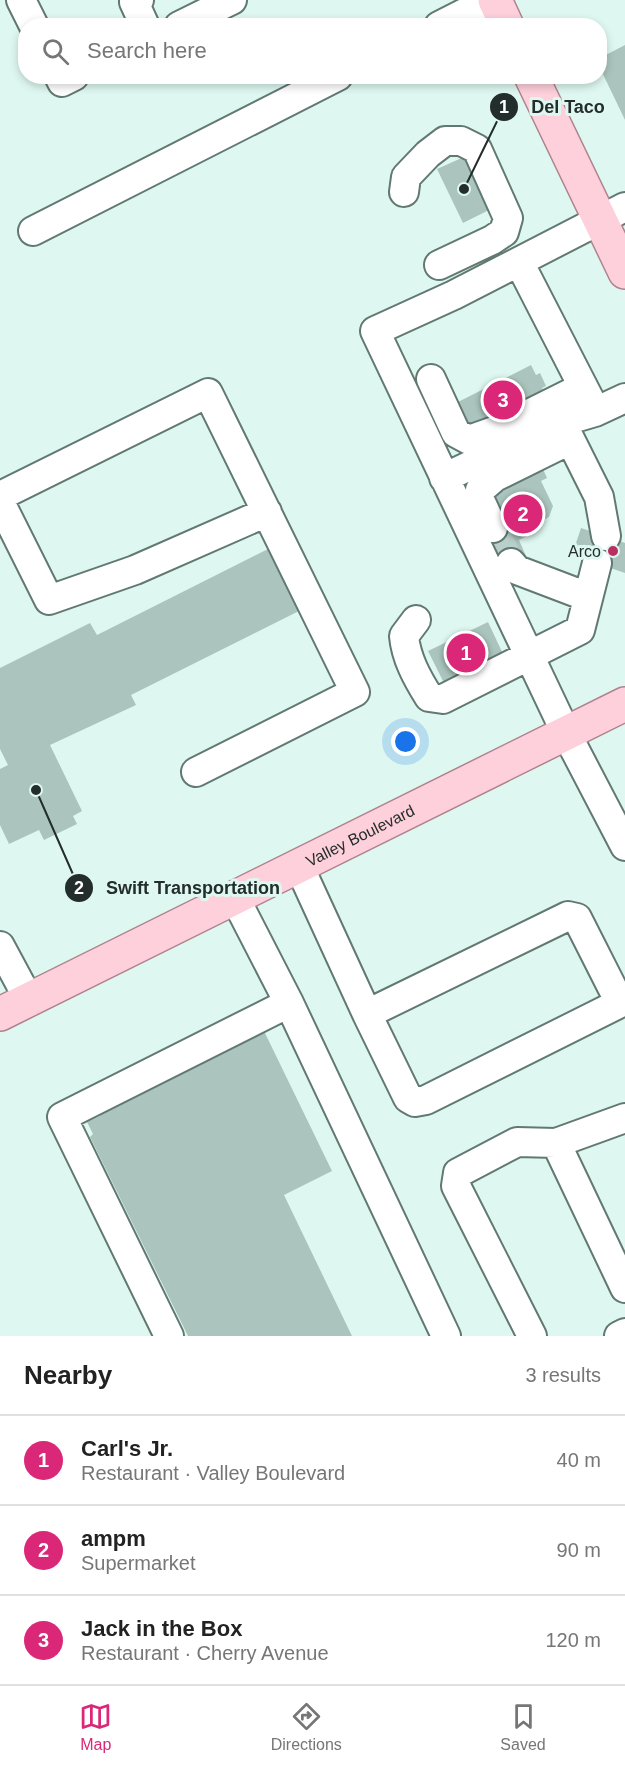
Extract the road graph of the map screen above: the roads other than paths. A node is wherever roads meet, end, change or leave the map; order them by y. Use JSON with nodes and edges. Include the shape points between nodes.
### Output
{"nodes":[{"id":1,"x":21,"y":0,"type":"edge"},
{"id":2,"x":232,"y":0,"type":"edge"},
{"id":3,"x":490,"y":0,"type":"edge"},
{"id":4,"x":495,"y":0,"type":"edge"},
{"id":5,"x":29,"y":18,"type":"edge"},
{"id":6,"x":195,"y":18,"type":"edge"},
{"id":7,"x":455,"y":18,"type":"edge"},
{"id":8,"x":503,"y":18,"type":"edge"},
{"id":9,"x":322,"y":84,"type":"edge"},
{"id":10,"x":536,"y":84,"type":"edge"},
{"id":11,"x":404,"y":192,"type":"dead end"},
{"id":12,"x":612,"y":214,"type":"edge"},
{"id":13,"x":33,"y":231,"type":"dead end"},
{"id":14,"x":519,"y":262,"type":"junction"},
{"id":15,"x":439,"y":265,"type":"dead end"},
{"id":16,"x":625,"y":272,"type":"edge"},
{"id":17,"x":431,"y":379,"type":"dead end"},
{"id":18,"x":589,"y":399,"type":"junction"},
{"id":19,"x":625,"y":399,"type":"edge"},
{"id":20,"x":566,"y":431,"type":"junction"},
{"id":21,"x":444,"y":478,"type":"junction"},
{"id":22,"x":0,"y":496,"type":"edge"},
{"id":23,"x":0,"y":502,"type":"edge"},
{"id":24,"x":267,"y":512,"type":"junction"},
{"id":25,"x":493,"y":528,"type":"tunnel mouth"},
{"id":26,"x":606,"y":536,"type":"dead end"},
{"id":27,"x":511,"y":563,"type":"tunnel mouth"},
{"id":28,"x":597,"y":563,"type":"dead end"},
{"id":29,"x":588,"y":597,"type":"junction"},
{"id":30,"x":416,"y":620,"type":"dead end"},
{"id":31,"x":529,"y":656,"type":"junction"},
{"id":32,"x":625,"y":704,"type":"edge"},
{"id":33,"x":566,"y":733,"type":"junction"},
{"id":34,"x":196,"y":772,"type":"dead end"},
{"id":35,"x":623,"y":837,"type":"edge"},
{"id":36,"x":299,"y":866,"type":"junction"},
{"id":37,"x":235,"y":898,"type":"junction"},
{"id":38,"x":0,"y":946,"type":"edge"},
{"id":39,"x":29,"y":1000,"type":"junction"},
{"id":40,"x":622,"y":1002,"type":"edge"},
{"id":41,"x":289,"y":1003,"type":"junction"},
{"id":42,"x":0,"y":1014,"type":"edge"},
{"id":43,"x":367,"y":1014,"type":"junction"},
{"id":44,"x":625,"y":1118,"type":"edge"},
{"id":45,"x":556,"y":1143,"type":"junction"},
{"id":46,"x":625,"y":1287,"type":"edge"},
{"id":47,"x":625,"y":1333,"type":"edge"},
{"id":48,"x":169,"y":1336,"type":"edge"},
{"id":49,"x":446,"y":1336,"type":"edge"},
{"id":50,"x":532,"y":1336,"type":"edge"},
{"id":51,"x":619,"y":1336,"type":"edge"}],
"edges":[{"from":1,"to":5,"type":"lane"},
{"from":2,"to":6,"type":"lane"},
{"from":3,"to":7,"type":"lane"},
{"from":4,"to":8,"type":"main road"},
{"from":9,"to":13,"type":"lane"},
{"from":10,"to":12,"type":"main road"},
{"from":11,"to":15,"type":"lane","via":[[406,177],[444,141],[461,141],[477,149],[508,218],[504,232]]},
{"from":12,"to":14,"type":"lane"},
{"from":12,"to":16,"type":"main road"},
{"from":14,"to":18,"type":"lane"},
{"from":14,"to":21,"type":"lane","via":[[375,331]]},
{"from":17,"to":18,"type":"lane","via":[[456,433],[469,440]]},
{"from":18,"to":19,"type":"lane"},
{"from":18,"to":20,"type":"lane"},
{"from":20,"to":21,"type":"lane"},
{"from":20,"to":25,"type":"lane","via":[[480,490],[479,498]]},
{"from":20,"to":26,"type":"lane","via":[[599,497]]},
{"from":21,"to":31,"type":"lane"},
{"from":22,"to":24,"type":"lane","via":[[208,393]]},
{"from":23,"to":24,"type":"lane","via":[[49,600],[135,570]]},
{"from":24,"to":34,"type":"lane","via":[[355,692]]},
{"from":27,"to":29,"type":"lane","via":[[517,570]]},
{"from":28,"to":29,"type":"lane"},
{"from":29,"to":31,"type":"lane","via":[[580,630]]},
{"from":30,"to":31,"type":"lane","via":[[404,636],[405,650],[429,697],[443,699]]},
{"from":31,"to":33,"type":"lane"},
{"from":32,"to":33,"type":"main road","name":"Valley Boulevard"},
{"from":33,"to":35,"type":"lane"},
{"from":33,"to":36,"type":"main road","name":"Valley Boulevard"},
{"from":36,"to":37,"type":"main road","name":"Valley Boulevard"},
{"from":36,"to":43,"type":"lane"},
{"from":37,"to":39,"type":"main road","name":"Valley Boulevard"},
{"from":37,"to":41,"type":"lane"},
{"from":38,"to":39,"type":"lane"},
{"from":39,"to":42,"type":"main road","name":"Valley Boulevard"},
{"from":40,"to":43,"type":"lane","via":[[577,918],[568,916]]},
{"from":40,"to":43,"type":"lane","via":[[415,1102],[408,1098]]},
{"from":41,"to":48,"type":"lane","via":[[62,1116]]},
{"from":41,"to":49,"type":"lane"},
{"from":44,"to":45,"type":"lane"},
{"from":45,"to":46,"type":"lane"},
{"from":45,"to":50,"type":"lane","via":[[517,1142],[458,1173],[456,1186]]},
{"from":47,"to":51,"type":"lane"}]}
